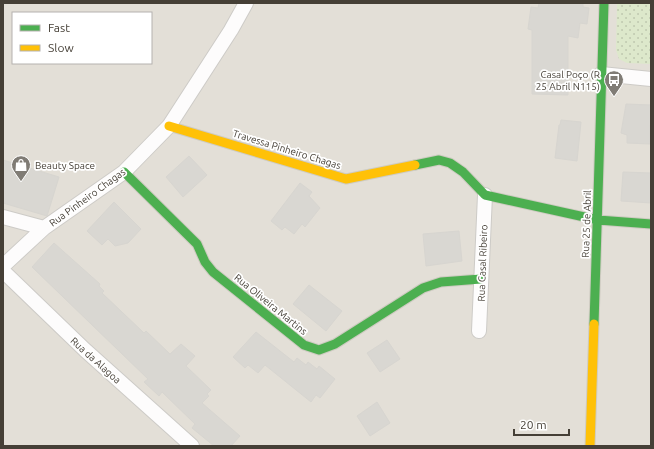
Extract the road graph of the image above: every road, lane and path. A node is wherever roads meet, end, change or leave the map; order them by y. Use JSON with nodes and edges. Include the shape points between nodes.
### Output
{"nodes":[{"id":1,"x":246,"y":3,"type":"edge"},
{"id":2,"x":604,"y":3,"type":"edge"},
{"id":3,"x":601,"y":74,"type":"junction"},
{"id":4,"x":651,"y":79,"type":"edge"},
{"id":5,"x":169,"y":126,"type":"junction"},
{"id":6,"x":124,"y":172,"type":"junction"},
{"id":7,"x":485,"y":194,"type":"junction"},
{"id":8,"x":3,"y":217,"type":"edge"},
{"id":9,"x":598,"y":220,"type":"junction"},
{"id":10,"x":651,"y":224,"type":"edge"},
{"id":11,"x":44,"y":228,"type":"junction"},
{"id":12,"x":3,"y":266,"type":"edge"},
{"id":13,"x":3,"y":271,"type":"edge"},
{"id":14,"x":481,"y":279,"type":"junction"},
{"id":15,"x":479,"y":331,"type":"dead end"},
{"id":16,"x":192,"y":446,"type":"edge"},
{"id":17,"x":590,"y":446,"type":"edge"}],
"edges":[{"from":1,"to":5,"type":"street","name":"Rua Pinheiro Chagas"},
{"from":2,"to":3,"type":"street","name":"Rua 25 de Abril"},
{"from":3,"to":4,"type":"street"},
{"from":3,"to":9,"type":"street","name":"Rua 25 de Abril"},
{"from":5,"to":6,"type":"street","name":"Rua Pinheiro Chagas"},
{"from":5,"to":7,"type":"street","name":"Travessa Pinheiro Chagas","via":[[346,179],[439,160],[450,163],[463,172]]},
{"from":6,"to":11,"type":"street","name":"Rua Pinheiro Chagas"},
{"from":6,"to":14,"type":"street","name":"Rua Oliveira Martins","via":[[197,244],[205,262],[214,272],[304,345],[319,350],[335,344],[423,288],[441,282]]},
{"from":7,"to":9,"type":"street"},
{"from":7,"to":14,"type":"street","name":"Rua Casal Ribeiro"},
{"from":8,"to":11,"type":"street"},
{"from":9,"to":10,"type":"street"},
{"from":9,"to":17,"type":"street","name":"Rua 25 de Abril"},
{"from":11,"to":12,"type":"street","name":"Rua Pinheiro Chagas"},
{"from":13,"to":16,"type":"street","name":"Rua da Alagoa","via":[[85,350]]},
{"from":14,"to":15,"type":"street","name":"Rua Casal Ribeiro"}]}
